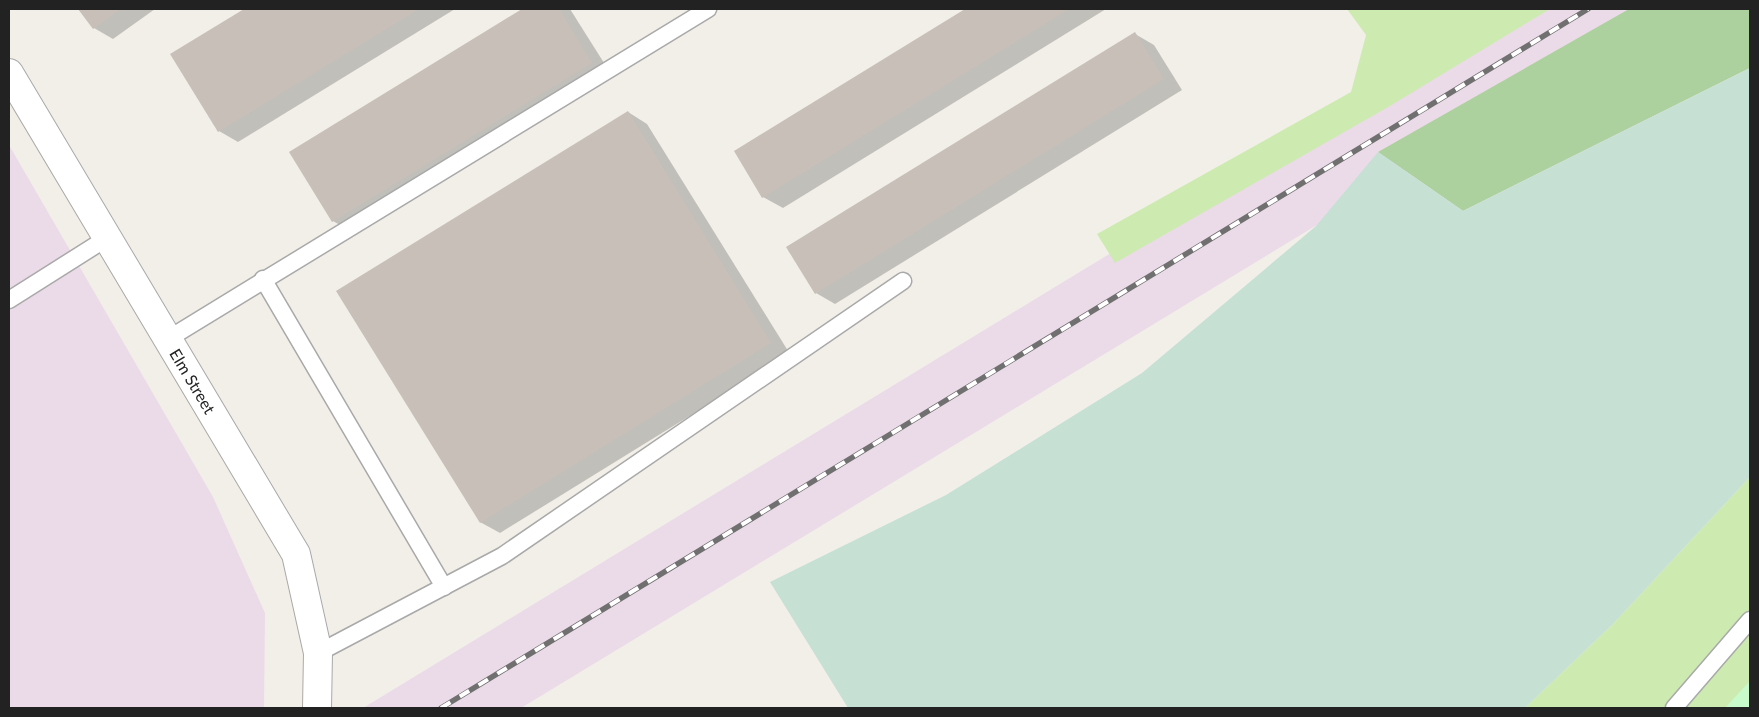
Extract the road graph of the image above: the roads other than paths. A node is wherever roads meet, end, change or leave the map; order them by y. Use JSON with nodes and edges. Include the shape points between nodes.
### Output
{"nodes":[{"id":1,"x":708,"y":9,"type":"edge"},
{"id":2,"x":9,"y":73,"type":"edge"},
{"id":3,"x":107,"y":238,"type":"junction"},
{"id":4,"x":263,"y":279,"type":"junction"},
{"id":5,"x":903,"y":281,"type":"dead end"},
{"id":6,"x":9,"y":300,"type":"edge"},
{"id":7,"x":168,"y":339,"type":"junction"},
{"id":8,"x":444,"y":587,"type":"junction"},
{"id":9,"x":1750,"y":620,"type":"edge"},
{"id":10,"x":318,"y":653,"type":"junction"},
{"id":11,"x":317,"y":708,"type":"edge"},
{"id":12,"x":1674,"y":708,"type":"edge"}],
"edges":[{"from":1,"to":4,"type":"lane"},
{"from":2,"to":3,"type":"street","name":"Elm Street"},
{"from":3,"to":6,"type":"lane"},
{"from":3,"to":7,"type":"street","name":"Elm Street"},
{"from":4,"to":7,"type":"lane"},
{"from":4,"to":8,"type":"lane"},
{"from":5,"to":8,"type":"lane","via":[[502,556]]},
{"from":7,"to":10,"type":"street","name":"Elm Street","via":[[296,554]]},
{"from":8,"to":10,"type":"lane"},
{"from":9,"to":12,"type":"lane"},
{"from":10,"to":11,"type":"street","name":"Elm Street"}]}
